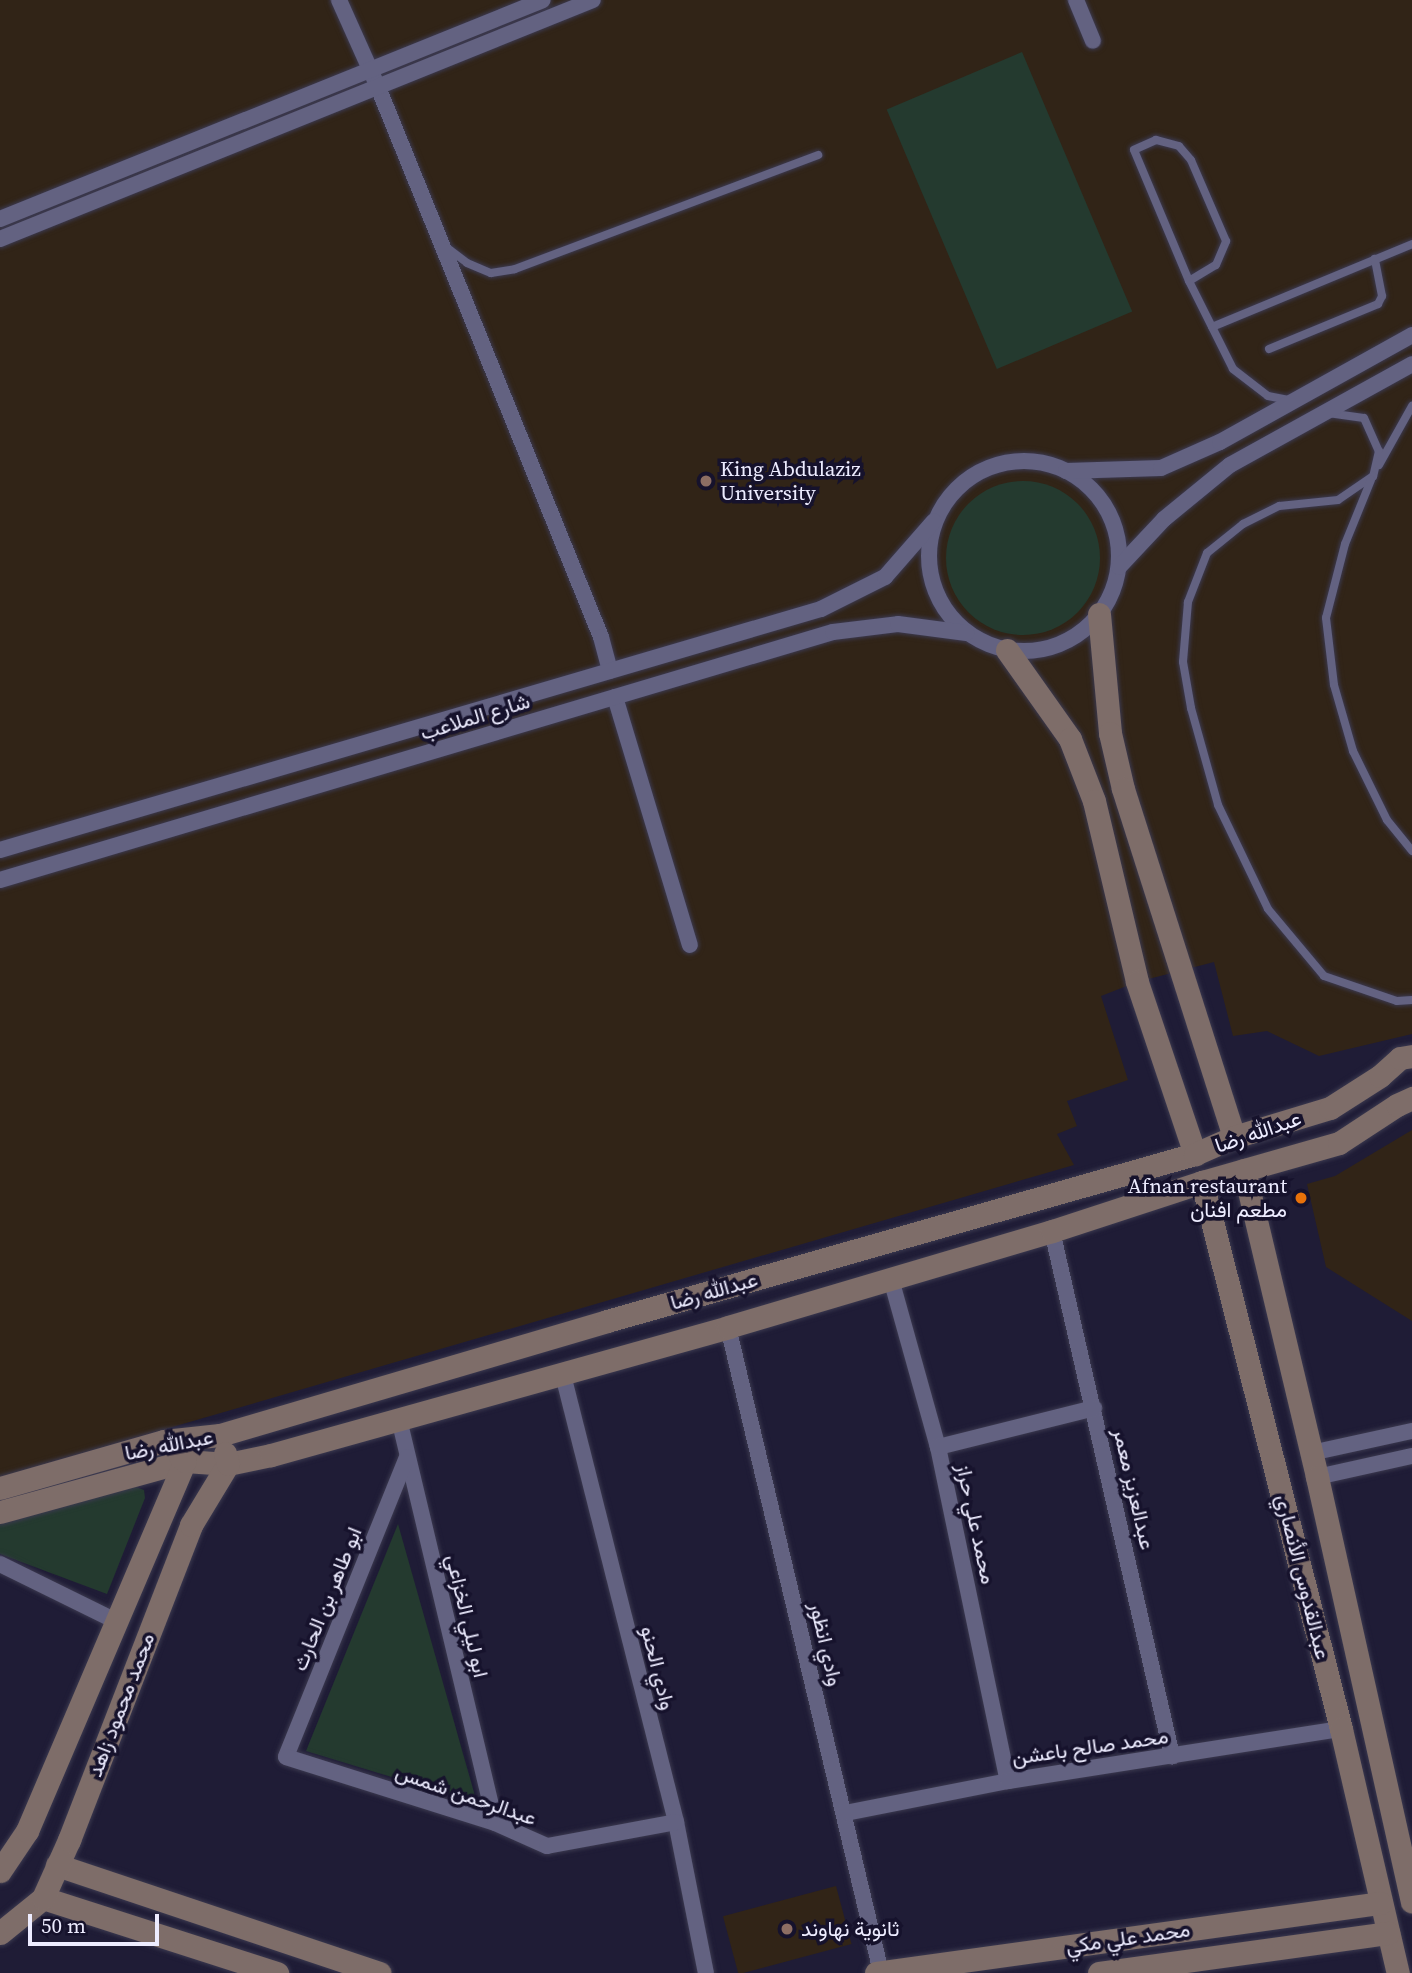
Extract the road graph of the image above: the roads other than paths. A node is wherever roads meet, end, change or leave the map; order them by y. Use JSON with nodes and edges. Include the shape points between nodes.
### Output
{"nodes":[{"id":1,"x":339,"y":0,"type":"edge"},
{"id":2,"x":543,"y":0,"type":"edge"},
{"id":3,"x":593,"y":0,"type":"edge"},
{"id":4,"x":1076,"y":0,"type":"edge"},
{"id":5,"x":1093,"y":41,"type":"dead end"},
{"id":6,"x":370,"y":70,"type":"junction"},
{"id":7,"x":378,"y":87,"type":"junction"},
{"id":8,"x":818,"y":155,"type":"dead end"},
{"id":9,"x":0,"y":219,"type":"edge"},
{"id":10,"x":0,"y":239,"type":"edge"},
{"id":11,"x":441,"y":243,"type":"junction"},
{"id":12,"x":1412,"y":244,"type":"edge"},
{"id":13,"x":1375,"y":260,"type":"junction"},
{"id":14,"x":1189,"y":281,"type":"junction"},
{"id":15,"x":1212,"y":327,"type":"junction"},
{"id":16,"x":1412,"y":335,"type":"edge"},
{"id":17,"x":1269,"y":349,"type":"dead end"},
{"id":18,"x":1412,"y":364,"type":"edge"},
{"id":19,"x":1293,"y":401,"type":"junction"},
{"id":20,"x":1412,"y":406,"type":"edge"},
{"id":21,"x":1325,"y":412,"type":"junction"},
{"id":22,"x":1066,"y":471,"type":"junction"},
{"id":23,"x":1373,"y":476,"type":"junction"},
{"id":24,"x":934,"y":521,"type":"junction"},
{"id":25,"x":1119,"y":567,"type":"junction"},
{"id":26,"x":1099,"y":614,"type":"junction"},
{"id":27,"x":967,"y":633,"type":"junction"},
{"id":28,"x":1007,"y":650,"type":"junction"},
{"id":29,"x":610,"y":671,"type":"junction"},
{"id":30,"x":615,"y":697,"type":"junction"},
{"id":31,"x":0,"y":850,"type":"edge"},
{"id":32,"x":1412,"y":851,"type":"edge"},
{"id":33,"x":0,"y":880,"type":"edge"},
{"id":34,"x":690,"y":945,"type":"dead end"},
{"id":35,"x":1412,"y":1000,"type":"edge"},
{"id":36,"x":1412,"y":1056,"type":"edge"},
{"id":37,"x":1412,"y":1098,"type":"edge"},
{"id":38,"x":1234,"y":1137,"type":"junction"},
{"id":39,"x":1195,"y":1154,"type":"junction"},
{"id":40,"x":1244,"y":1170,"type":"junction"},
{"id":41,"x":1202,"y":1182,"type":"junction"},
{"id":42,"x":1052,"y":1231,"type":"junction"},
{"id":43,"x":891,"y":1279,"type":"junction"},
{"id":44,"x":728,"y":1327,"type":"junction"},
{"id":45,"x":563,"y":1375,"type":"junction"},
{"id":46,"x":1094,"y":1408,"type":"junction"},
{"id":47,"x":399,"y":1419,"type":"junction"},
{"id":48,"x":1412,"y":1431,"type":"edge"},
{"id":49,"x":220,"y":1435,"type":"junction"},
{"id":50,"x":164,"y":1441,"type":"junction"},
{"id":51,"x":938,"y":1447,"type":"junction"},
{"id":52,"x":1311,"y":1453,"type":"junction"},
{"id":53,"x":1412,"y":1456,"type":"edge"},
{"id":54,"x":407,"y":1457,"type":"junction"},
{"id":55,"x":185,"y":1461,"type":"junction"},
{"id":56,"x":228,"y":1464,"type":"junction"},
{"id":57,"x":1317,"y":1477,"type":"junction"},
{"id":58,"x":0,"y":1488,"type":"edge"},
{"id":59,"x":0,"y":1512,"type":"edge"},
{"id":60,"x":0,"y":1564,"type":"edge"},
{"id":61,"x":116,"y":1621,"type":"junction"},
{"id":62,"x":1342,"y":1729,"type":"junction"},
{"id":63,"x":1172,"y":1756,"type":"junction"},
{"id":64,"x":286,"y":1757,"type":"joint"},
{"id":65,"x":1008,"y":1781,"type":"junction"},
{"id":66,"x":845,"y":1813,"type":"junction"},
{"id":67,"x":676,"y":1822,"type":"junction"},
{"id":68,"x":495,"y":1823,"type":"junction"},
{"id":69,"x":1406,"y":1843,"type":"edge"},
{"id":70,"x":57,"y":1865,"type":"junction"},
{"id":71,"x":0,"y":1871,"type":"edge"},
{"id":72,"x":1409,"y":1876,"type":"edge"},
{"id":73,"x":43,"y":1898,"type":"junction"},
{"id":74,"x":1412,"y":1902,"type":"edge"},
{"id":75,"x":1380,"y":1903,"type":"junction"},
{"id":76,"x":0,"y":1933,"type":"edge"},
{"id":77,"x":1388,"y":1933,"type":"junction"},
{"id":78,"x":277,"y":1973,"type":"edge"},
{"id":79,"x":379,"y":1973,"type":"edge"},
{"id":80,"x":706,"y":1973,"type":"edge"},
{"id":81,"x":878,"y":1973,"type":"edge"},
{"id":82,"x":1099,"y":1973,"type":"edge"},
{"id":83,"x":1398,"y":1973,"type":"edge"}],
"edges":[{"from":1,"to":6,"type":"street"},
{"from":2,"to":6,"type":"street"},
{"from":3,"to":7,"type":"street"},
{"from":4,"to":5,"type":"street"},
{"from":6,"to":7,"type":"street"},
{"from":6,"to":9,"type":"street"},
{"from":7,"to":10,"type":"street"},
{"from":7,"to":11,"type":"street"},
{"from":8,"to":11,"type":"lane","via":[[515,269],[491,273],[467,263]]},
{"from":11,"to":29,"type":"street","via":[[601,637]]},
{"from":12,"to":13,"type":"lane"},
{"from":13,"to":15,"type":"lane"},
{"from":13,"to":17,"type":"lane","via":[[1382,296],[1378,304]]},
{"from":14,"to":14,"type":"lane","via":[[1216,265],[1226,241],[1191,160],[1179,146],[1156,140],[1135,150]]},
{"from":14,"to":15,"type":"lane"},
{"from":15,"to":19,"type":"lane","via":[[1233,369],[1246,382],[1268,396]]},
{"from":16,"to":19,"type":"street"},
{"from":18,"to":21,"type":"street"},
{"from":19,"to":22,"type":"street","via":[[1220,442],[1161,467]]},
{"from":20,"to":23,"type":"lane"},
{"from":21,"to":23,"type":"lane","via":[[1364,418],[1379,451]]},
{"from":21,"to":25,"type":"street","via":[[1230,465],[1164,519]]},
{"from":22,"to":24,"type":"street","via":[[1035,462],[1004,463],[975,474],[951,495]]},
{"from":22,"to":25,"type":"street","via":[[1090,487],[1108,510],[1118,538]]},
{"from":23,"to":32,"type":"lane","via":[[1345,544],[1326,618],[1334,685],[1353,751],[1387,820]]},
{"from":23,"to":35,"type":"lane","via":[[1338,499],[1279,506],[1243,524],[1207,553],[1188,602],[1183,662],[1218,805],[1268,909],[1324,976],[1397,1000]]},
{"from":24,"to":27,"type":"street","via":[[928,552],[932,582],[945,611]]},
{"from":24,"to":29,"type":"street","name":"شارع الملاعب","via":[[885,577],[821,610]]},
{"from":25,"to":26,"type":"street"},
{"from":26,"to":28,"type":"street","via":[[1081,632],[1058,645],[1033,651]]},
{"from":26,"to":38,"type":"street","via":[[1110,733],[1123,789]]},
{"from":27,"to":28,"type":"street"},
{"from":27,"to":30,"type":"street","name":"شارع الملاعب","via":[[898,624],[834,632]]},
{"from":28,"to":39,"type":"street","via":[[1070,739],[1094,801],[1137,982]]},
{"from":29,"to":31,"type":"street","name":"شارع الملاعب"},
{"from":30,"to":33,"type":"street","name":"شارع الملاعب"},
{"from":30,"to":34,"type":"street"},
{"from":36,"to":38,"type":"street","name":"عبدالله رضا","via":[[1400,1058],[1330,1108]]},
{"from":37,"to":40,"type":"street","name":"عبدالله رضا","via":[[1339,1143]]},
{"from":38,"to":39,"type":"street","name":"عبدالله رضا"},
{"from":39,"to":49,"type":"street","name":"عبدالله رضا"},
{"from":40,"to":41,"type":"street","name":"عبدالله رضا"},
{"from":40,"to":52,"type":"street","name":"عبدالقدوس الأنصاري"},
{"from":41,"to":42,"type":"street","name":"عبدالله رضا"},
{"from":41,"to":62,"type":"street","name":"عبدالقدوس الأنصاري"},
{"from":42,"to":43,"type":"street","name":"عبدالله رضا"},
{"from":42,"to":46,"type":"street","name":"عبدالعزيز معمر"},
{"from":43,"to":44,"type":"street","name":"عبدالله رضا"},
{"from":43,"to":51,"type":"street","name":"محمد علي حراز"},
{"from":44,"to":45,"type":"street","name":"عبدالله رضا"},
{"from":44,"to":66,"type":"street","name":"وادي انظور"},
{"from":45,"to":47,"type":"street","name":"عبدالله رضا"},
{"from":45,"to":67,"type":"street","name":"وادي الحنو"},
{"from":46,"to":51,"type":"street"},
{"from":46,"to":63,"type":"street","name":"عبدالعزيز معمر"},
{"from":47,"to":54,"type":"street","name":"ابو ليلي الخزاعي"},
{"from":47,"to":56,"type":"street","name":"عبدالله رضا"},
{"from":48,"to":52,"type":"street"},
{"from":49,"to":50,"type":"street","name":"عبدالله رضا"},
{"from":49,"to":56,"type":"street"},
{"from":50,"to":55,"type":"street"},
{"from":50,"to":58,"type":"street","name":"عبدالله رضا"},
{"from":51,"to":65,"type":"street","name":"محمد علي حراز"},
{"from":52,"to":57,"type":"street","name":"عبدالقدوس الأنصاري"},
{"from":53,"to":57,"type":"street"},
{"from":54,"to":64,"type":"street","name":"ابو طاهر بن الحارث"},
{"from":54,"to":68,"type":"street","name":"ابو ليلي الخزاعي"},
{"from":55,"to":56,"type":"street","name":"عبدالله رضا"},
{"from":55,"to":59,"type":"street","name":"عبدالله رضا"},
{"from":55,"to":61,"type":"street","name":"محمد محمود زاهد"},
{"from":56,"to":70,"type":"street","name":"محمد محمود زاهد","via":[[191,1525]]},
{"from":57,"to":69,"type":"street","name":"عبدالقدوس الأنصاري"},
{"from":60,"to":61,"type":"street"},
{"from":61,"to":71,"type":"street","name":"محمد محمود زاهد","via":[[27,1831]]},
{"from":62,"to":63,"type":"street","name":"محمد صالح باعشن"},
{"from":62,"to":75,"type":"street","name":"عبدالقدوس الأنصاري"},
{"from":63,"to":65,"type":"street","name":"محمد صالح باعشن"},
{"from":64,"to":68,"type":"street","name":"عبدالرحمن شمس"},
{"from":65,"to":66,"type":"street","name":"محمد صالح باعشن"},
{"from":66,"to":81,"type":"street","name":"وادي انظور"},
{"from":67,"to":68,"type":"street","name":"عبدالرحمن شمس","via":[[547,1846]]},
{"from":67,"to":80,"type":"street","name":"وادي الحنو"},
{"from":69,"to":72,"type":"street","name":"عبدالقدوس الأنصاري"},
{"from":70,"to":73,"type":"street","name":"محمد محمود زاهد"},
{"from":70,"to":79,"type":"street"},
{"from":72,"to":74,"type":"street","name":"عبدالقدوس الأنصاري"},
{"from":73,"to":76,"type":"street","name":"محمد محمود زاهد"},
{"from":73,"to":78,"type":"street"},
{"from":75,"to":77,"type":"street","name":"عبدالقدوس الأنصاري"},
{"from":75,"to":81,"type":"street","name":"محمد علي مكي"},
{"from":77,"to":82,"type":"street","name":"محمد علي مكي"},
{"from":77,"to":83,"type":"street","name":"عبدالقدوس الأنصاري"}]}
